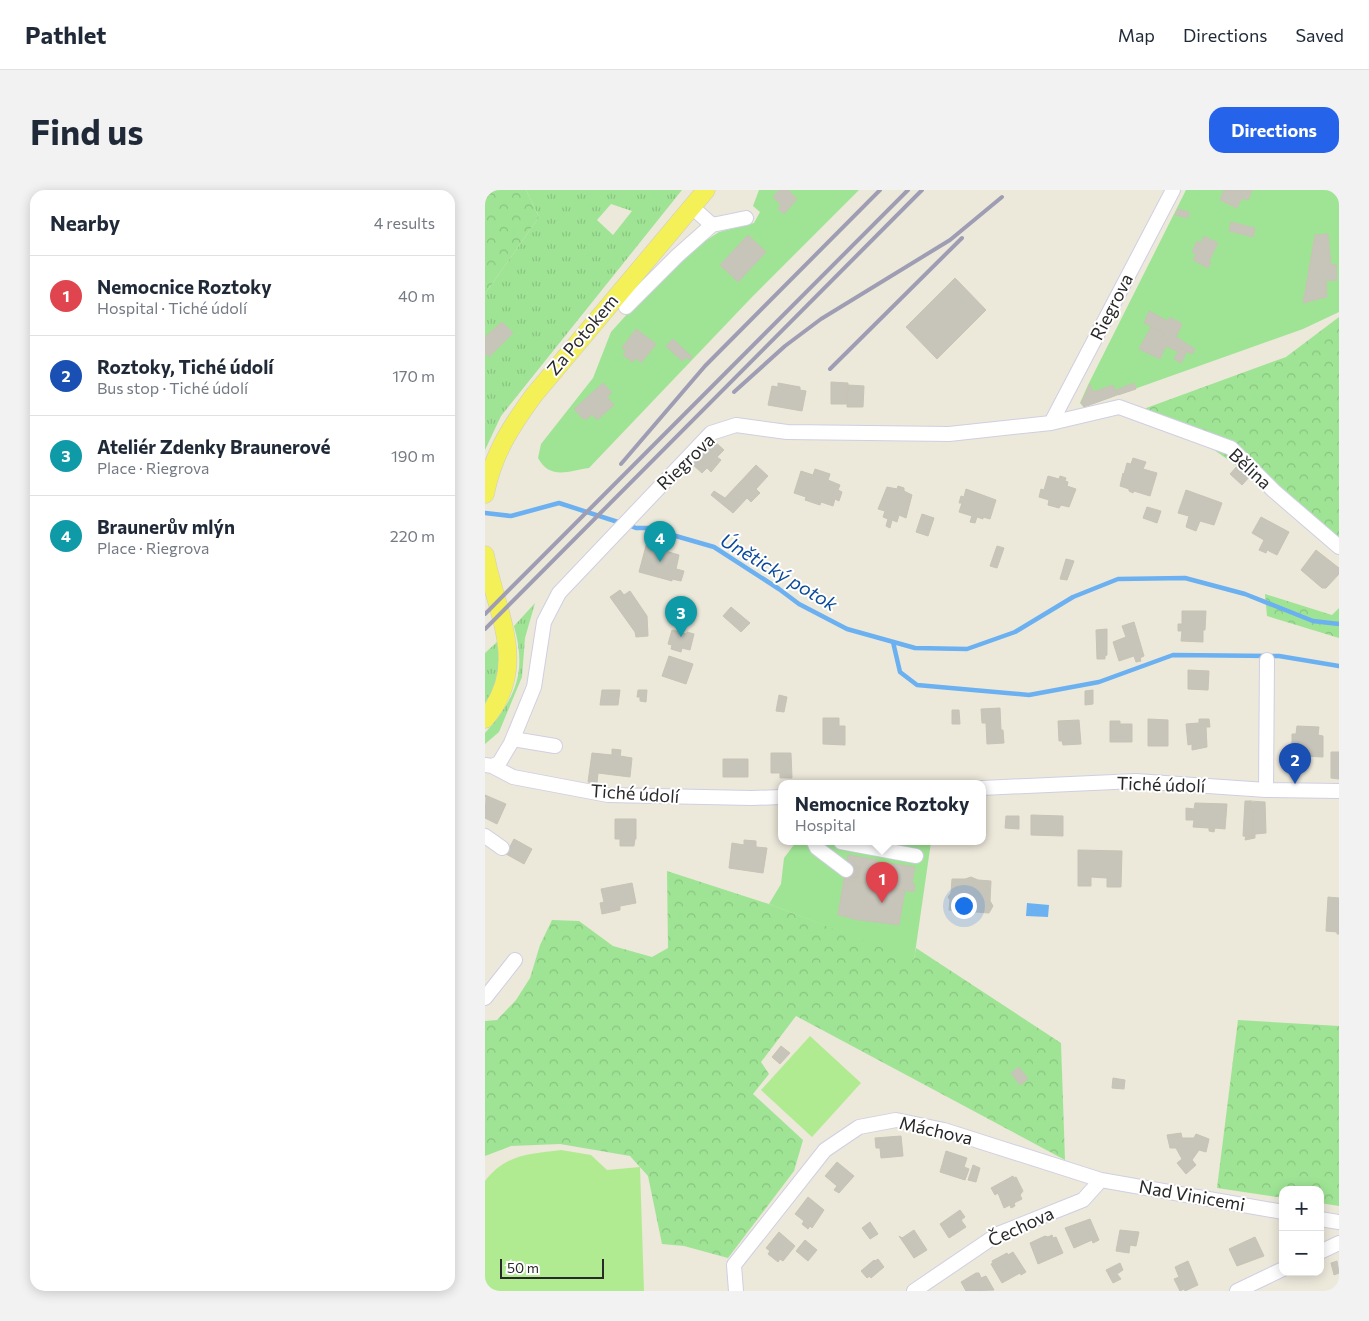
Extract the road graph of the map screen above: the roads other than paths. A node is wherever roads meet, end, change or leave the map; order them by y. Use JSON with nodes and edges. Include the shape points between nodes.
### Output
{"nodes":[{"id":1,"x":706,"y":190,"type":"edge"},
{"id":2,"x":1173,"y":190,"type":"edge"},
{"id":3,"x":692,"y":207,"type":"junction"},
{"id":4,"x":746,"y":218,"type":"dead end"},
{"id":5,"x":711,"y":225,"type":"junction"},
{"id":6,"x":626,"y":307,"type":"dead end"},
{"id":7,"x":1119,"y":407,"type":"joint"},
{"id":8,"x":1051,"y":424,"type":"junction"},
{"id":9,"x":485,"y":494,"type":"edge"},
{"id":10,"x":1339,"y":547,"type":"edge"},
{"id":11,"x":485,"y":555,"type":"edge"},
{"id":12,"x":1267,"y":660,"type":"dead end"},
{"id":13,"x":485,"y":719,"type":"edge"},
{"id":14,"x":513,"y":739,"type":"junction"},
{"id":15,"x":555,"y":746,"type":"dead end"},
{"id":16,"x":489,"y":765,"type":"edge"},
{"id":17,"x":986,"y":788,"type":"edge"},
{"id":18,"x":1266,"y":790,"type":"junction"},
{"id":19,"x":1339,"y":791,"type":"edge"},
{"id":20,"x":778,"y":797,"type":"edge"},
{"id":21,"x":485,"y":836,"type":"edge"},
{"id":22,"x":816,"y":845,"type":"edge"},
{"id":23,"x":857,"y":845,"type":"edge"},
{"id":24,"x":502,"y":848,"type":"dead end"},
{"id":25,"x":917,"y":856,"type":"dead end"},
{"id":26,"x":845,"y":870,"type":"tunnel mouth"},
{"id":27,"x":515,"y":960,"type":"dead end"},
{"id":28,"x":485,"y":998,"type":"edge"},
{"id":29,"x":1101,"y":1180,"type":"junction"},
{"id":30,"x":1279,"y":1211,"type":"edge"},
{"id":31,"x":1324,"y":1220,"type":"edge"},
{"id":32,"x":1339,"y":1222,"type":"edge"},
{"id":33,"x":1339,"y":1243,"type":"edge"},
{"id":34,"x":1324,"y":1250,"type":"edge"},
{"id":35,"x":1279,"y":1271,"type":"edge"},
{"id":36,"x":736,"y":1291,"type":"edge"},
{"id":37,"x":914,"y":1291,"type":"edge"},
{"id":38,"x":1237,"y":1291,"type":"edge"}],
"edges":[{"from":1,"to":3,"type":"main road","name":"Za Potokem"},
{"from":2,"to":8,"type":"street","name":"Riegrova"},
{"from":3,"to":5,"type":"street"},
{"from":3,"to":9,"type":"main road","name":"Za Potokem","via":[[534,394],[502,442]]},
{"from":4,"to":5,"type":"street"},
{"from":5,"to":6,"type":"street","name":"Za Potokem"},
{"from":7,"to":8,"type":"street","name":"Riegrova"},
{"from":7,"to":10,"type":"street","name":"Bělina","via":[[1231,448],[1274,491]]},
{"from":8,"to":14,"type":"street","name":"Riegrova","via":[[949,434],[787,432],[736,425],[711,433],[559,593],[535,646],[534,688]]},
{"from":11,"to":13,"type":"main road","via":[[509,660],[501,696]]},
{"from":12,"to":18,"type":"street"},
{"from":14,"to":15,"type":"street"},
{"from":14,"to":16,"type":"street","name":"Riegrova","via":[[503,759]]},
{"from":16,"to":20,"type":"street","name":"Tiché údolí","via":[[513,776],[608,796]]},
{"from":17,"to":18,"type":"street","name":"Tiché údolí","via":[[1136,781]]},
{"from":18,"to":19,"type":"street","name":"Tiché údolí"},
{"from":21,"to":24,"type":"street"},
{"from":22,"to":26,"type":"street"},
{"from":23,"to":25,"type":"street"},
{"from":27,"to":28,"type":"street"},
{"from":29,"to":30,"type":"street","name":"Nad Vinicemi"},
{"from":29,"to":36,"type":"street","name":"Máchova","via":[[944,1130],[896,1120],[859,1127],[825,1150],[735,1265]]},
{"from":29,"to":37,"type":"street","name":"Čechova","via":[[1083,1200],[998,1234]]},
{"from":31,"to":32,"type":"street"},
{"from":33,"to":34,"type":"street"},
{"from":35,"to":38,"type":"street"}]}
